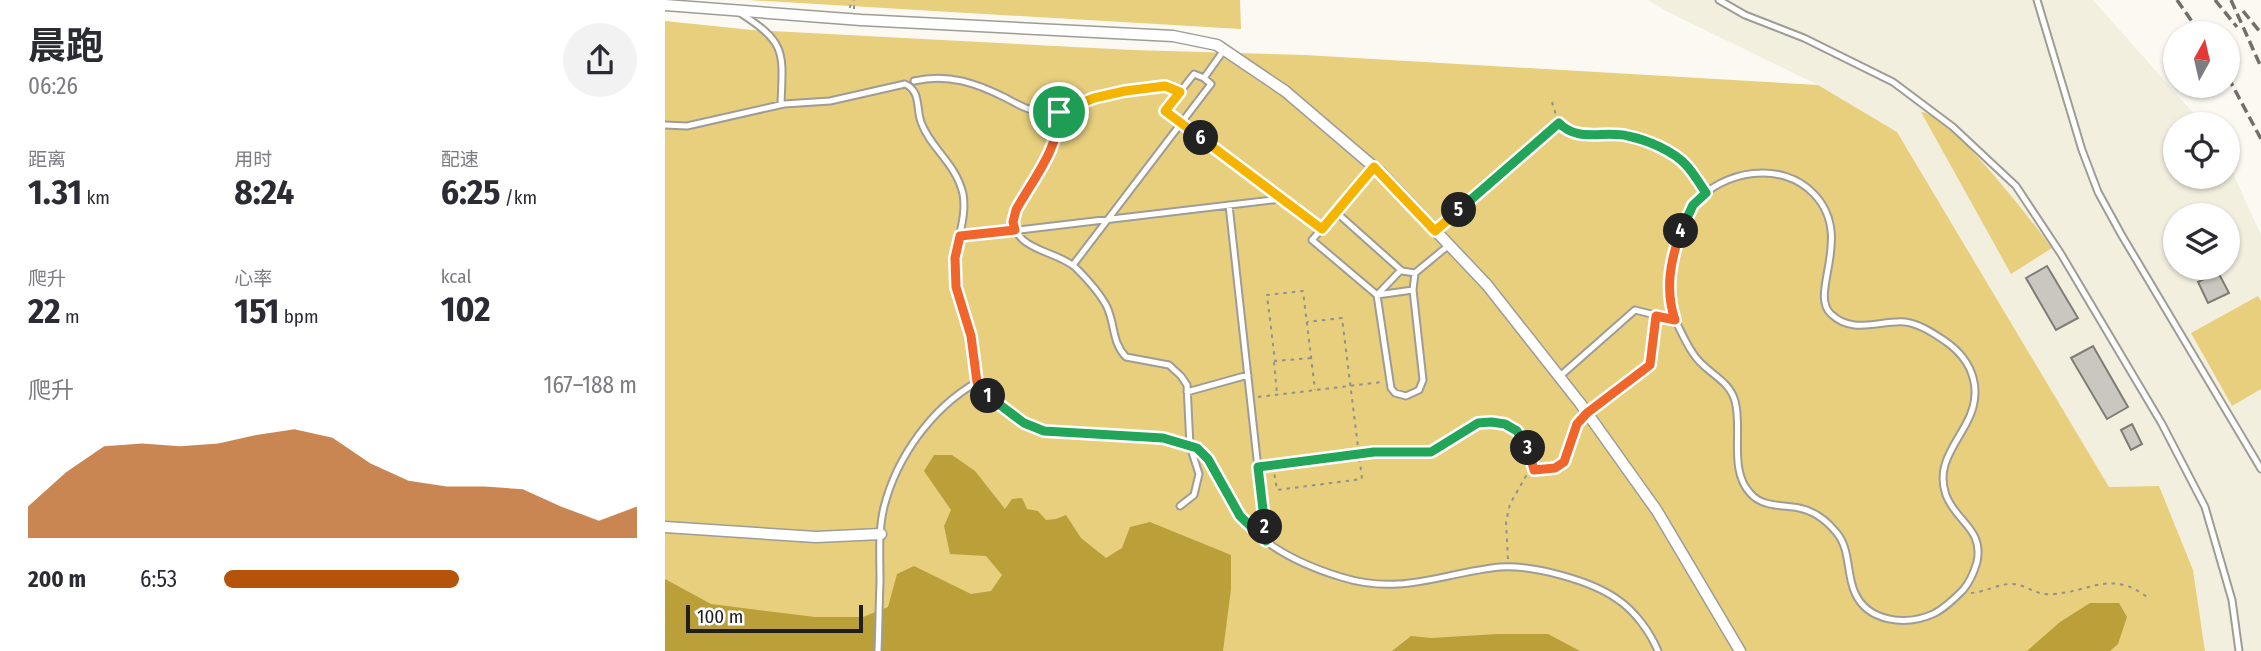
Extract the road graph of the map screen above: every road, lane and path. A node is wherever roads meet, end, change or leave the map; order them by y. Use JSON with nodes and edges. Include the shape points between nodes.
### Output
{"nodes":[{"id":1,"x":1719,"y":0,"type":"edge"},
{"id":2,"x":2037,"y":0,"type":"edge"},
{"id":3,"x":665,"y":5,"type":"edge"},
{"id":4,"x":735,"y":10,"type":"junction"},
{"id":5,"x":1224,"y":50,"type":"junction"},
{"id":6,"x":1204,"y":78,"type":"junction"},
{"id":7,"x":914,"y":82,"type":"dead end"},
{"id":8,"x":1180,"y":92,"type":"junction"},
{"id":9,"x":1552,"y":102,"type":"dead end"},
{"id":10,"x":781,"y":104,"type":"junction"},
{"id":11,"x":1059,"y":112,"type":"junction"},
{"id":12,"x":1181,"y":123,"type":"junction"},
{"id":13,"x":1559,"y":123,"type":"junction"},
{"id":14,"x":665,"y":125,"type":"edge"},
{"id":15,"x":1374,"y":167,"type":"junction"},
{"id":16,"x":1706,"y":193,"type":"junction"},
{"id":17,"x":1281,"y":199,"type":"junction"},
{"id":18,"x":1229,"y":205,"type":"junction"},
{"id":19,"x":1336,"y":212,"type":"junction"},
{"id":20,"x":1108,"y":219,"type":"junction"},
{"id":21,"x":1322,"y":229,"type":"junction"},
{"id":22,"x":1015,"y":230,"type":"junction"},
{"id":23,"x":1435,"y":231,"type":"junction"},
{"id":24,"x":960,"y":236,"type":"junction"},
{"id":25,"x":1449,"y":245,"type":"junction"},
{"id":26,"x":1073,"y":265,"type":"junction"},
{"id":27,"x":1401,"y":270,"type":"junction"},
{"id":28,"x":1415,"y":273,"type":"junction"},
{"id":29,"x":1413,"y":290,"type":"junction"},
{"id":30,"x":1377,"y":295,"type":"junction"},
{"id":31,"x":1656,"y":316,"type":"junction"},
{"id":32,"x":1675,"y":320,"type":"junction"},
{"id":33,"x":1307,"y":322,"type":"junction"},
{"id":34,"x":1311,"y":358,"type":"junction"},
{"id":35,"x":1275,"y":361,"type":"junction"},
{"id":36,"x":1248,"y":375,"type":"junction"},
{"id":37,"x":1559,"y":377,"type":"junction"},
{"id":38,"x":1389,"y":381,"type":"junction"},
{"id":39,"x":977,"y":382,"type":"junction"},
{"id":40,"x":1350,"y":386,"type":"junction"},
{"id":41,"x":1315,"y":390,"type":"junction"},
{"id":42,"x":1187,"y":392,"type":"junction"},
{"id":43,"x":1277,"y":394,"type":"junction"},
{"id":44,"x":1250,"y":398,"type":"junction"},
{"id":45,"x":1587,"y":413,"type":"junction"},
{"id":46,"x":1190,"y":446,"type":"junction"},
{"id":47,"x":1358,"y":454,"type":"junction"},
{"id":48,"x":1273,"y":465,"type":"junction"},
{"id":49,"x":1258,"y":467,"type":"junction"},
{"id":50,"x":2261,"y":469,"type":"edge"},
{"id":51,"x":1534,"y":470,"type":"junction"},
{"id":52,"x":1180,"y":506,"type":"dead end"},
{"id":53,"x":665,"y":527,"type":"edge"},
{"id":54,"x":881,"y":534,"type":"junction"},
{"id":55,"x":1266,"y":541,"type":"junction"},
{"id":56,"x":1509,"y":567,"type":"junction"},
{"id":57,"x":1964,"y":589,"type":"junction"},
{"id":58,"x":2147,"y":597,"type":"dead end"},
{"id":59,"x":879,"y":651,"type":"edge"},
{"id":60,"x":1658,"y":651,"type":"edge"},
{"id":61,"x":1740,"y":651,"type":"edge"},
{"id":62,"x":2239,"y":651,"type":"edge"}],
"edges":[{"from":1,"to":62,"type":"lane","via":[[1893,82],[1953,127],[2016,186],[2162,424],[2205,507],[2232,600]]},
{"from":2,"to":50,"type":"lane","via":[[2098,192]]},
{"from":3,"to":4,"type":"street"},
{"from":4,"to":5,"type":"street","via":[[1173,36]]},
{"from":4,"to":10,"type":"lane","via":[[776,41],[781,52]]},
{"from":5,"to":6,"type":"lane"},
{"from":5,"to":15,"type":"street","via":[[1285,91]]},
{"from":6,"to":8,"type":"lane","via":[[1194,75]]},
{"from":6,"to":12,"type":"lane","via":[[1211,84]]},
{"from":7,"to":11,"type":"lane","via":[[954,78],[975,83],[1027,110]]},
{"from":8,"to":11,"type":"lane","via":[[1165,86],[1125,91]]},
{"from":8,"to":12,"type":"lane","via":[[1165,111]]},
{"from":9,"to":13,"type":"path"},
{"from":10,"to":14,"type":"lane","via":[[687,126]]},
{"from":10,"to":24,"type":"lane","via":[[830,101],[911,86],[921,123],[960,183],[964,210]]},
{"from":11,"to":22,"type":"lane","via":[[1054,143],[1016,210]]},
{"from":12,"to":17,"type":"lane"},
{"from":12,"to":20,"type":"lane"},
{"from":13,"to":16,"type":"path","via":[[1581,135],[1627,135],[1646,142],[1685,164]]},
{"from":13,"to":23,"type":"lane"},
{"from":15,"to":19,"type":"lane"},
{"from":15,"to":23,"type":"street"},
{"from":16,"to":32,"type":"lane","via":[[1693,205],[1675,248],[1669,284]]},
{"from":16,"to":57,"type":"lane","via":[[1752,172],[1791,178],[1804,186],[1822,204],[1833,235],[1824,286],[1828,312],[1856,326],[1917,325],[1967,360],[1973,374],[1972,409],[1949,449],[1943,478],[1952,508],[1977,539],[1976,565]]},
{"from":17,"to":18,"type":"lane"},
{"from":17,"to":21,"type":"lane"},
{"from":18,"to":20,"type":"lane"},
{"from":18,"to":36,"type":"lane"},
{"from":19,"to":21,"type":"lane"},
{"from":19,"to":27,"type":"lane"},
{"from":20,"to":22,"type":"lane"},
{"from":20,"to":26,"type":"lane"},
{"from":21,"to":30,"type":"lane","via":[[1313,240]]},
{"from":22,"to":24,"type":"lane"},
{"from":22,"to":26,"type":"lane","via":[[1029,245]]},
{"from":23,"to":25,"type":"street"},
{"from":24,"to":39,"type":"lane","via":[[956,287],[971,336]]},
{"from":25,"to":28,"type":"lane"},
{"from":25,"to":37,"type":"street","via":[[1487,285]]},
{"from":26,"to":42,"type":"lane","via":[[1106,304],[1119,350],[1126,357],[1169,365],[1181,376]]},
{"from":27,"to":28,"type":"lane"},
{"from":27,"to":30,"type":"lane"},
{"from":28,"to":29,"type":"lane"},
{"from":29,"to":30,"type":"lane"},
{"from":29,"to":38,"type":"lane","via":[[1423,380],[1419,390],[1406,396],[1395,393]]},
{"from":30,"to":38,"type":"lane"},
{"from":31,"to":32,"type":"lane"},
{"from":31,"to":37,"type":"lane","via":[[1635,310]]},
{"from":31,"to":45,"type":"path","via":[[1650,365]]},
{"from":32,"to":57,"type":"lane","via":[[1701,364],[1722,378],[1735,398],[1739,465],[1751,495],[1802,508],[1828,523],[1839,535],[1855,595],[1865,609],[1905,621],[1920,619]]},
{"from":33,"to":34,"type":"path"},
{"from":33,"to":35,"type":"path","via":[[1303,290],[1266,295]]},
{"from":33,"to":40,"type":"path","via":[[1342,318]]},
{"from":34,"to":35,"type":"path"},
{"from":34,"to":41,"type":"path"},
{"from":35,"to":43,"type":"path"},
{"from":36,"to":42,"type":"lane"},
{"from":36,"to":44,"type":"lane"},
{"from":37,"to":45,"type":"street"},
{"from":38,"to":40,"type":"path"},
{"from":39,"to":46,"type":"lane","via":[[1005,410],[1044,431],[1163,438]]},
{"from":39,"to":54,"type":"lane","via":[[956,394],[914,442],[895,475]]},
{"from":40,"to":41,"type":"path"},
{"from":40,"to":47,"type":"path"},
{"from":41,"to":43,"type":"path"},
{"from":42,"to":46,"type":"lane"},
{"from":43,"to":44,"type":"path"},
{"from":44,"to":49,"type":"lane"},
{"from":45,"to":51,"type":"path","via":[[1577,424],[1564,462]]},
{"from":45,"to":61,"type":"street","via":[[1657,511]]},
{"from":46,"to":52,"type":"lane","via":[[1199,474],[1194,495]]},
{"from":46,"to":55,"type":"lane","via":[[1208,459],[1240,516]]},
{"from":47,"to":48,"type":"path"},
{"from":47,"to":48,"type":"path","via":[[1361,479],[1289,489],[1276,490]]},
{"from":47,"to":51,"type":"path","via":[[1431,452],[1478,423],[1491,422],[1517,431]]},
{"from":48,"to":49,"type":"path"},
{"from":49,"to":55,"type":"lane"},
{"from":51,"to":56,"type":"path","via":[[1510,504],[1506,522]]},
{"from":53,"to":54,"type":"street","via":[[816,537]]},
{"from":54,"to":59,"type":"lane"},
{"from":55,"to":56,"type":"lane","via":[[1311,565],[1372,583],[1401,585]]},
{"from":56,"to":60,"type":"lane","via":[[1594,587],[1617,599],[1644,626]]},
{"from":57,"to":58,"type":"path","via":[[1981,593],[2014,583],[2033,592],[2056,594],[2115,583],[2133,586]]}]}
